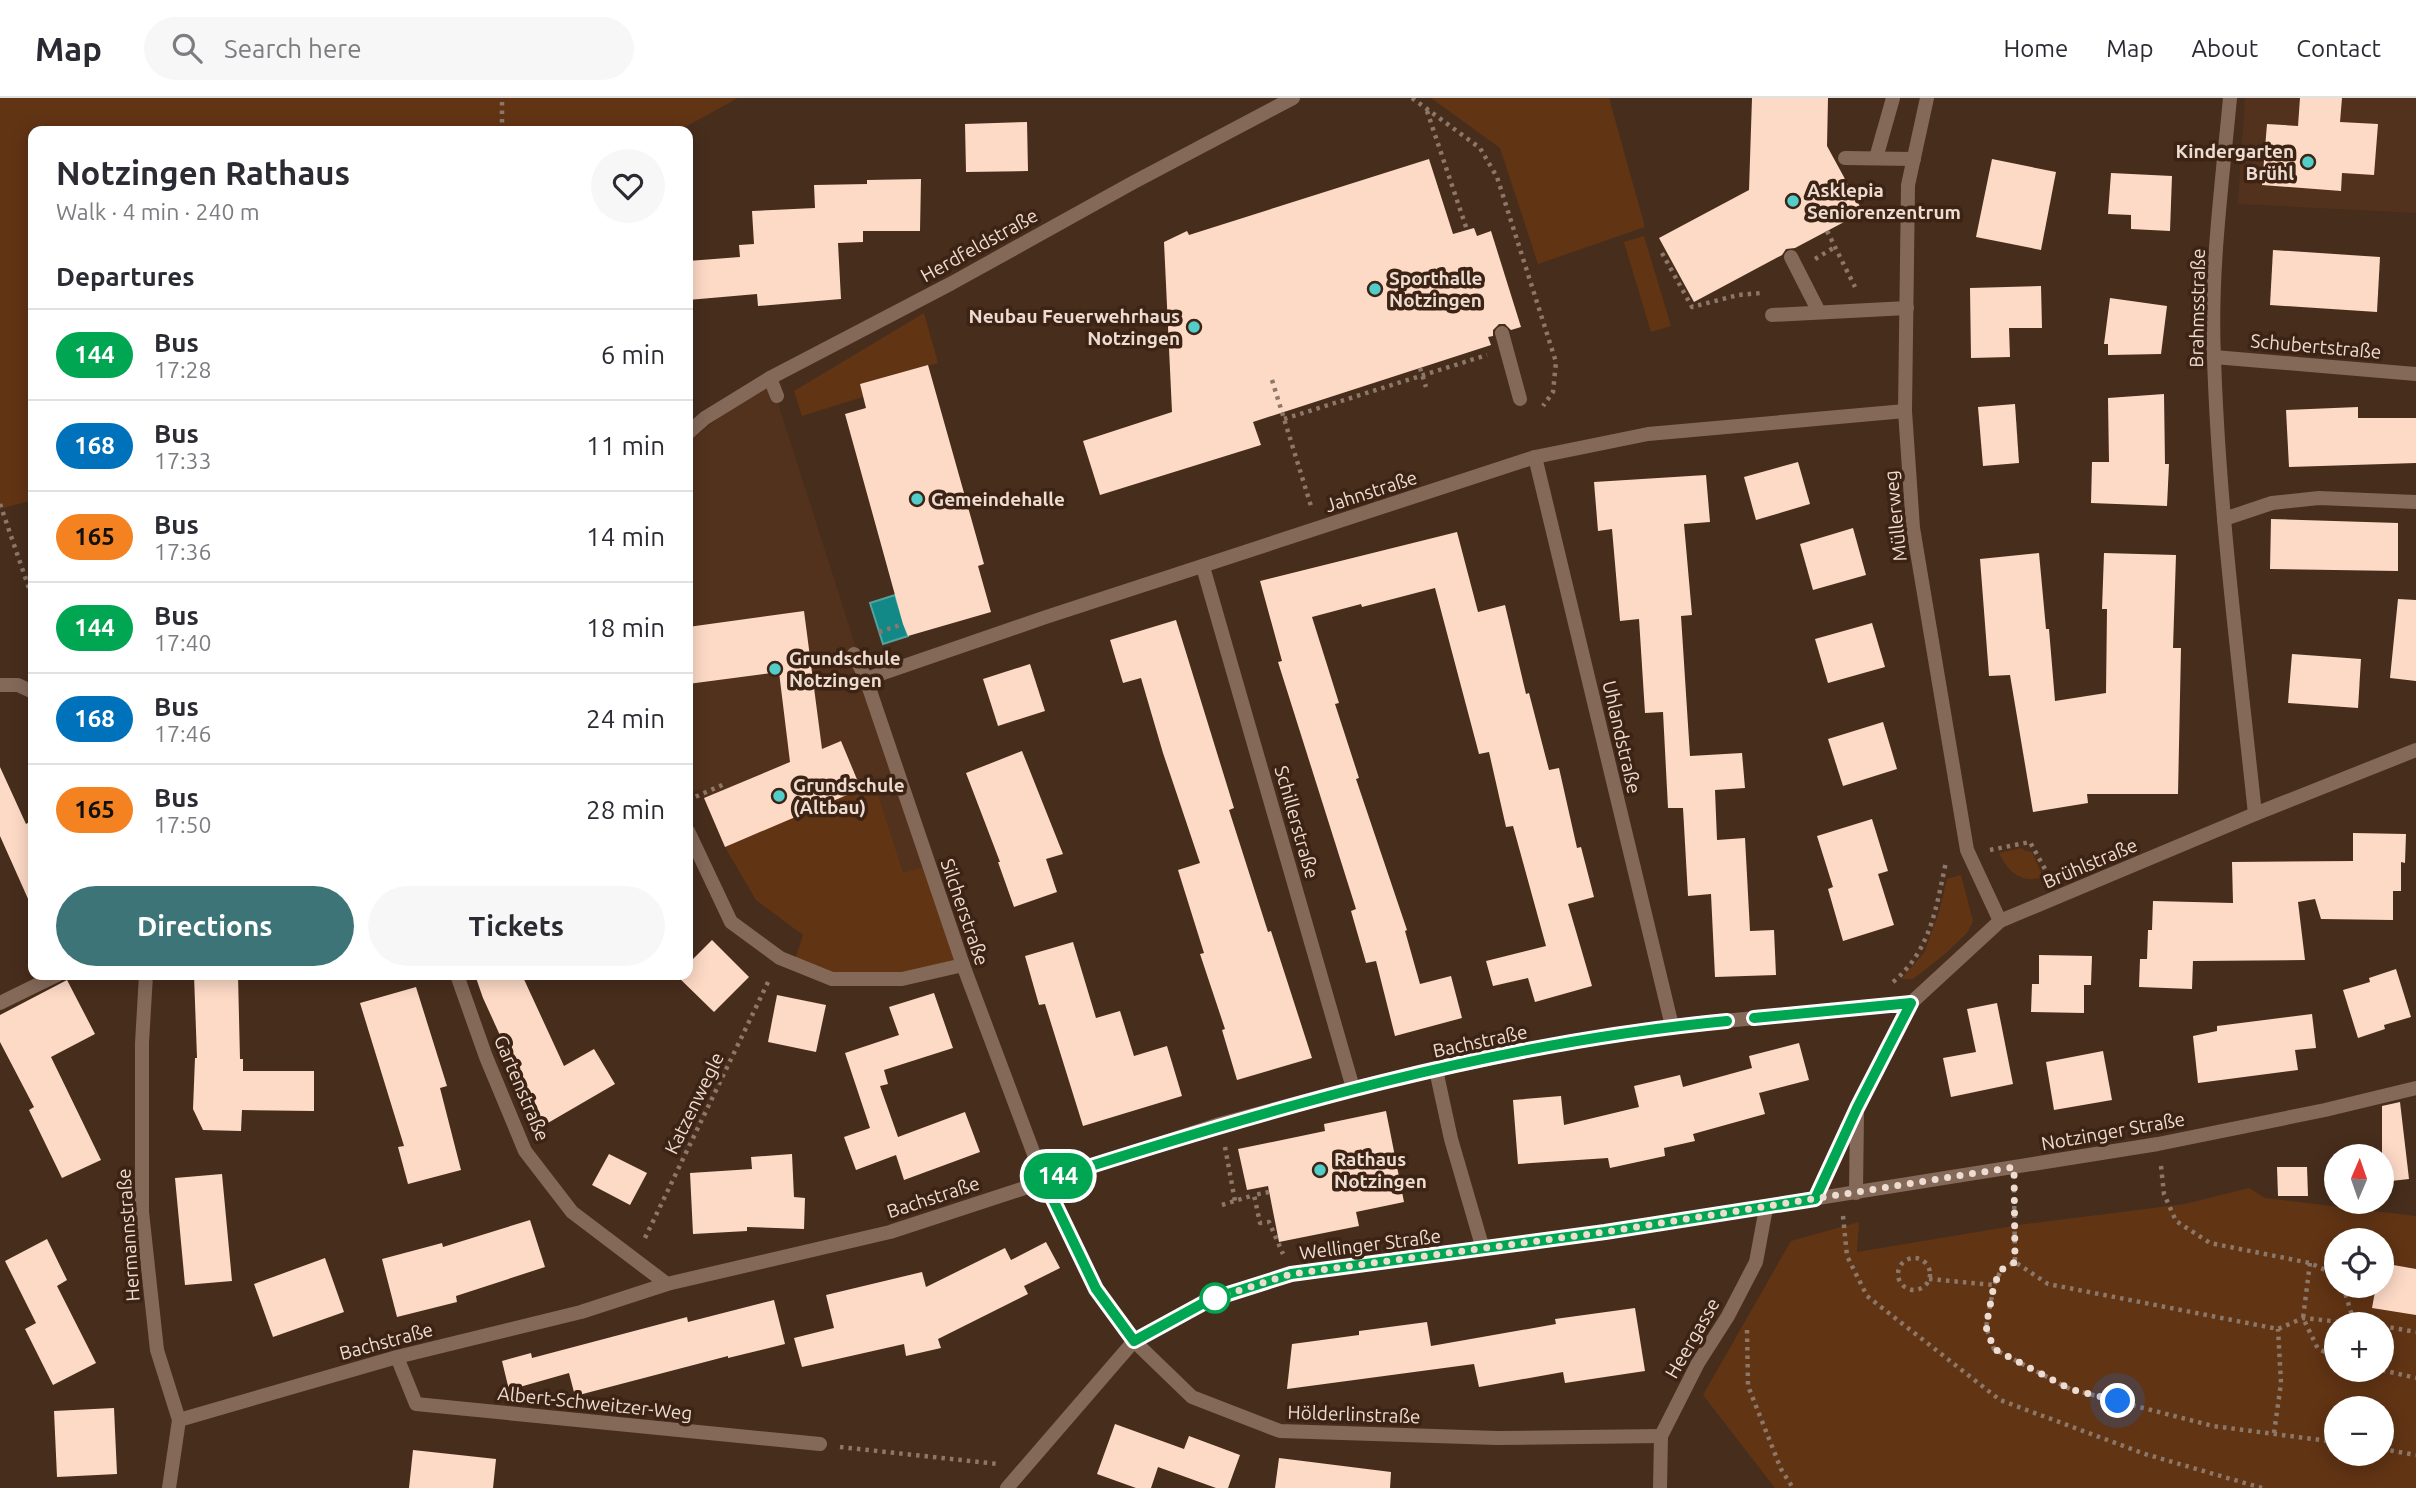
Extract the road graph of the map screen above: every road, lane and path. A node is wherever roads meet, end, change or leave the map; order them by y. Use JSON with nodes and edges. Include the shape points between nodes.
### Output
{"nodes":[{"id":1,"x":502,"y":98,"type":"edge"},
{"id":2,"x":1293,"y":98,"type":"edge"},
{"id":3,"x":1412,"y":98,"type":"edge"},
{"id":4,"x":1893,"y":98,"type":"edge"},
{"id":5,"x":1927,"y":98,"type":"edge"},
{"id":6,"x":2230,"y":98,"type":"edge"},
{"id":7,"x":1427,"y":110,"type":"junction"},
{"id":8,"x":502,"y":126,"type":"edge"},
{"id":9,"x":1844,"y":158,"type":"dead end"},
{"id":10,"x":1876,"y":158,"type":"junction"},
{"id":11,"x":1914,"y":159,"type":"junction"},
{"id":12,"x":1466,"y":230,"type":"dead end"},
{"id":13,"x":1827,"y":231,"type":"dead end"},
{"id":14,"x":1662,"y":253,"type":"dead end"},
{"id":15,"x":1791,"y":257,"type":"dead end"},
{"id":16,"x":1766,"y":293,"type":"dead end"},
{"id":17,"x":1908,"y":308,"type":"junction"},
{"id":18,"x":1866,"y":310,"type":"junction"},
{"id":19,"x":1819,"y":313,"type":"junction"},
{"id":20,"x":1772,"y":314,"type":"dead end"},
{"id":21,"x":1502,"y":333,"type":"dead end"},
{"id":22,"x":1506,"y":349,"type":"junction"},
{"id":23,"x":2214,"y":357,"type":"junction"},
{"id":24,"x":1420,"y":368,"type":"dead end"},
{"id":25,"x":2416,"y":374,"type":"edge"},
{"id":26,"x":1423,"y":375,"type":"junction"},
{"id":27,"x":770,"y":378,"type":"junction"},
{"id":28,"x":1272,"y":380,"type":"dead end"},
{"id":29,"x":1426,"y":387,"type":"dead end"},
{"id":30,"x":777,"y":396,"type":"dead end"},
{"id":31,"x":1520,"y":399,"type":"dead end"},
{"id":32,"x":1540,"y":409,"type":"dead end"},
{"id":33,"x":1905,"y":411,"type":"junction"},
{"id":34,"x":1284,"y":419,"type":"junction"},
{"id":35,"x":693,"y":429,"type":"edge"},
{"id":36,"x":1535,"y":457,"type":"junction"},
{"id":37,"x":2416,"y":502,"type":"edge"},
{"id":38,"x":0,"y":504,"type":"edge"},
{"id":39,"x":2224,"y":519,"type":"junction"},
{"id":40,"x":1318,"y":529,"type":"junction"},
{"id":41,"x":1203,"y":567,"type":"junction"},
{"id":42,"x":28,"y":585,"type":"edge"},
{"id":43,"x":903,"y":624,"type":"dead end"},
{"id":44,"x":878,"y":632,"type":"dead end"},
{"id":45,"x":854,"y":654,"type":"dead end"},
{"id":46,"x":866,"y":679,"type":"junction"},
{"id":47,"x":0,"y":685,"type":"edge"},
{"id":48,"x":28,"y":690,"type":"edge"},
{"id":49,"x":2416,"y":750,"type":"edge"},
{"id":50,"x":727,"y":783,"type":"dead end"},
{"id":51,"x":693,"y":798,"type":"edge"},
{"id":52,"x":2255,"y":814,"type":"junction"},
{"id":53,"x":693,"y":841,"type":"edge"},
{"id":54,"x":1969,"y":855,"type":"junction"},
{"id":55,"x":1947,"y":859,"type":"dead end"},
{"id":56,"x":2059,"y":896,"type":"junction"},
{"id":57,"x":2000,"y":921,"type":"junction"},
{"id":58,"x":780,"y":958,"type":"junction"},
{"id":59,"x":963,"y":965,"type":"junction"},
{"id":60,"x":47,"y":980,"type":"edge"},
{"id":61,"x":146,"y":980,"type":"edge"},
{"id":62,"x":459,"y":980,"type":"edge"},
{"id":63,"x":0,"y":1003,"type":"edge"},
{"id":64,"x":1911,"y":1003,"type":"junction"},
{"id":65,"x":1863,"y":1008,"type":"junction"},
{"id":66,"x":1672,"y":1026,"type":"junction"},
{"id":67,"x":1436,"y":1070,"type":"junction"},
{"id":68,"x":1353,"y":1088,"type":"junction"},
{"id":69,"x":2416,"y":1088,"type":"edge"},
{"id":70,"x":1857,"y":1108,"type":"junction"},
{"id":71,"x":1220,"y":1125,"type":"junction"},
{"id":72,"x":2158,"y":1144,"type":"junction"},
{"id":73,"x":2014,"y":1167,"type":"junction"},
{"id":74,"x":1044,"y":1181,"type":"junction"},
{"id":75,"x":1269,"y":1192,"type":"dead end"},
{"id":76,"x":1848,"y":1194,"type":"junction"},
{"id":77,"x":1254,"y":1195,"type":"junction"},
{"id":78,"x":1815,"y":1199,"type":"junction"},
{"id":79,"x":1235,"y":1201,"type":"junction"},
{"id":80,"x":1222,"y":1205,"type":"dead end"},
{"id":81,"x":1766,"y":1208,"type":"junction"},
{"id":82,"x":1483,"y":1249,"type":"junction"},
{"id":83,"x":634,"y":1260,"type":"junction"},
{"id":84,"x":2015,"y":1262,"type":"junction"},
{"id":85,"x":2310,"y":1263,"type":"junction"},
{"id":86,"x":2324,"y":1269,"type":"edge"},
{"id":87,"x":1291,"y":1274,"type":"junction"},
{"id":88,"x":1929,"y":1279,"type":"junction"},
{"id":89,"x":667,"y":1284,"type":"junction"},
{"id":90,"x":1994,"y":1285,"type":"junction"},
{"id":91,"x":1728,"y":1316,"type":"junction"},
{"id":92,"x":2303,"y":1318,"type":"junction"},
{"id":93,"x":2324,"y":1320,"type":"edge"},
{"id":94,"x":2394,"y":1328,"type":"edge"},
{"id":95,"x":2278,"y":1329,"type":"junction"},
{"id":96,"x":2416,"y":1332,"type":"edge"},
{"id":97,"x":1134,"y":1341,"type":"junction"},
{"id":98,"x":2324,"y":1351,"type":"edge"},
{"id":99,"x":397,"y":1357,"type":"junction"},
{"id":100,"x":2394,"y":1373,"type":"edge"},
{"id":101,"x":2416,"y":1378,"type":"edge"},
{"id":102,"x":179,"y":1420,"type":"junction"},
{"id":103,"x":2274,"y":1433,"type":"junction"},
{"id":104,"x":1661,"y":1436,"type":"junction"},
{"id":105,"x":2324,"y":1441,"type":"edge"},
{"id":106,"x":820,"y":1444,"type":"joint"},
{"id":107,"x":2394,"y":1452,"type":"edge"},
{"id":108,"x":2416,"y":1455,"type":"edge"},
{"id":109,"x":1024,"y":1466,"type":"junction"},
{"id":110,"x":169,"y":1488,"type":"edge"},
{"id":111,"x":1007,"y":1488,"type":"edge"},
{"id":112,"x":1660,"y":1488,"type":"edge"},
{"id":113,"x":1793,"y":1488,"type":"edge"},
{"id":114,"x":2262,"y":1488,"type":"edge"}],
"edges":[{"from":1,"to":8,"type":"path"},
{"from":2,"to":27,"type":"street","name":"Herdfeldstraße"},
{"from":3,"to":7,"type":"path"},
{"from":4,"to":10,"type":"street"},
{"from":5,"to":11,"type":"street","name":"Müllerweg"},
{"from":6,"to":23,"type":"street","name":"Brahmsstraße"},
{"from":7,"to":12,"type":"path"},
{"from":7,"to":32,"type":"path","via":[[1480,148],[1497,177],[1556,362],[1553,392]]},
{"from":9,"to":10,"type":"street"},
{"from":10,"to":11,"type":"street"},
{"from":11,"to":17,"type":"street","name":"Müllerweg","via":[[1908,185]]},
{"from":13,"to":18,"type":"path"},
{"from":14,"to":16,"type":"path","via":[[1692,307]]},
{"from":15,"to":19,"type":"street"},
{"from":17,"to":18,"type":"street"},
{"from":17,"to":33,"type":"street","name":"Müllerweg"},
{"from":18,"to":19,"type":"street"},
{"from":19,"to":20,"type":"street"},
{"from":21,"to":22,"type":"street"},
{"from":22,"to":26,"type":"path"},
{"from":22,"to":31,"type":"street"},
{"from":23,"to":25,"type":"street","name":"Schubertstraße"},
{"from":23,"to":39,"type":"street","name":"Brahmsstraße"},
{"from":24,"to":26,"type":"path"},
{"from":26,"to":29,"type":"path"},
{"from":26,"to":34,"type":"path"},
{"from":27,"to":30,"type":"street"},
{"from":27,"to":35,"type":"street","name":"Herdfeldstraße"},
{"from":28,"to":34,"type":"path"},
{"from":33,"to":36,"type":"street","name":"Jahnstraße","via":[[1648,434]]},
{"from":33,"to":54,"type":"street","name":"Müllerweg","via":[[1913,528]]},
{"from":34,"to":40,"type":"path"},
{"from":36,"to":40,"type":"street","name":"Jahnstraße"},
{"from":36,"to":66,"type":"street","name":"Uhlandstraße"},
{"from":37,"to":39,"type":"street","via":[[2319,498],[2272,503]]},
{"from":38,"to":42,"type":"path"},
{"from":39,"to":52,"type":"street","name":"Brahmsstraße"},
{"from":40,"to":41,"type":"street","name":"Jahnstraße"},
{"from":41,"to":46,"type":"street","name":"Jahnstraße"},
{"from":41,"to":68,"type":"street","name":"Schillerstraße"},
{"from":43,"to":44,"type":"path"},
{"from":45,"to":46,"type":"street","name":"Silcherstraße"},
{"from":46,"to":59,"type":"street","name":"Silcherstraße"},
{"from":47,"to":48,"type":"street"},
{"from":49,"to":52,"type":"street","name":"Brühlstraße"},
{"from":50,"to":51,"type":"path"},
{"from":52,"to":56,"type":"street","name":"Brühlstraße"},
{"from":53,"to":58,"type":"street","via":[[732,922]]},
{"from":54,"to":56,"type":"path","via":[[2030,842]]},
{"from":54,"to":57,"type":"street","name":"Müllerweg"},
{"from":55,"to":65,"type":"path","via":[[1925,943],[1909,969]]},
{"from":56,"to":57,"type":"street","name":"Brühlstraße"},
{"from":57,"to":64,"type":"street","name":"Brühlstraße"},
{"from":58,"to":59,"type":"street","via":[[832,979],[902,979]]},
{"from":58,"to":83,"type":"path","name":"Katzenwegle"},
{"from":59,"to":74,"type":"street","name":"Silcherstraße"},
{"from":60,"to":63,"type":"street"},
{"from":61,"to":102,"type":"street","name":"Hermannstraße","via":[[142,1212],[157,1350]]},
{"from":62,"to":83,"type":"street","name":"Gartenstraße","via":[[525,1151],[572,1212]]},
{"from":64,"to":65,"type":"street","name":"Bachstraße"},
{"from":64,"to":70,"type":"street","name":"Brühlstraße"},
{"from":65,"to":66,"type":"street","name":"Bachstraße"},
{"from":66,"to":67,"type":"street","name":"Bachstraße"},
{"from":67,"to":68,"type":"street","name":"Bachstraße"},
{"from":67,"to":82,"type":"street"},
{"from":68,"to":71,"type":"street","name":"Bachstraße"},
{"from":69,"to":72,"type":"street","name":"Notzinger Straße"},
{"from":70,"to":76,"type":"street","name":"Brühlstraße"},
{"from":70,"to":78,"type":"street","name":"Brühlstraße"},
{"from":71,"to":74,"type":"street","name":"Bachstraße"},
{"from":71,"to":79,"type":"path"},
{"from":72,"to":73,"type":"street","name":"Notzinger Straße"},
{"from":72,"to":85,"type":"path","via":[[2164,1194],[2176,1221],[2210,1243]]},
{"from":73,"to":76,"type":"street","name":"Notzinger Straße"},
{"from":73,"to":84,"type":"path"},
{"from":74,"to":89,"type":"street","name":"Bachstraße","via":[[890,1232]]},
{"from":74,"to":97,"type":"street","name":"Hölderlinstraße","via":[[1096,1289]]},
{"from":75,"to":77,"type":"path"},
{"from":76,"to":78,"type":"street","name":"Notzinger Straße"},
{"from":76,"to":114,"type":"path","via":[[1847,1255],[1867,1296],[2000,1400],[2146,1454]]},
{"from":77,"to":79,"type":"path"},
{"from":77,"to":87,"type":"path","via":[[1260,1223],[1269,1222]]},
{"from":78,"to":81,"type":"street","name":"Wellinger Straße"},
{"from":79,"to":80,"type":"path"},
{"from":81,"to":82,"type":"street","name":"Wellinger Straße"},
{"from":81,"to":91,"type":"street","name":"Heergasse","via":[[1756,1262]]},
{"from":82,"to":87,"type":"street","name":"Wellinger Straße"},
{"from":83,"to":89,"type":"street","name":"Gartenstraße"},
{"from":84,"to":90,"type":"path","via":[[2001,1270]]},
{"from":84,"to":95,"type":"path","via":[[2048,1284]]},
{"from":85,"to":86,"type":"path"},
{"from":85,"to":92,"type":"path"},
{"from":87,"to":97,"type":"street","name":"Wellinger Straße","via":[[1209,1300]]},
{"from":88,"to":88,"type":"path","via":[[1920,1289],[1909,1290],[1901,1284],[1898,1270],[1906,1260],[1920,1260],[1928,1266]]},
{"from":88,"to":90,"type":"path"},
{"from":89,"to":99,"type":"street","name":"Bachstraße"},
{"from":90,"to":103,"type":"path","via":[[1986,1327],[1994,1349],[2070,1389],[2213,1426]]},
{"from":91,"to":104,"type":"street","name":"Heergasse"},
{"from":91,"to":113,"type":"path","via":[[1747,1327],[1748,1386]]},
{"from":92,"to":93,"type":"path"},
{"from":92,"to":95,"type":"path"},
{"from":92,"to":98,"type":"path","via":[[2318,1349]]},
{"from":94,"to":96,"type":"path"},
{"from":95,"to":103,"type":"path","via":[[2281,1383]]},
{"from":97,"to":104,"type":"street","name":"Hölderlinstraße","via":[[1192,1397],[1280,1431],[1497,1438]]},
{"from":97,"to":109,"type":"street","name":"Wellinger Straße"},
{"from":99,"to":102,"type":"street","name":"Bachstraße"},
{"from":99,"to":106,"type":"street","name":"Albert-Schweitzer-Weg","via":[[416,1404]]},
{"from":100,"to":101,"type":"path"},
{"from":102,"to":110,"type":"street","name":"Hermannstraße"},
{"from":103,"to":105,"type":"path"},
{"from":104,"to":112,"type":"street","name":"Heergasse"},
{"from":106,"to":109,"type":"path"},
{"from":107,"to":108,"type":"path"},
{"from":109,"to":111,"type":"street","name":"Wellinger Straße"}]}
